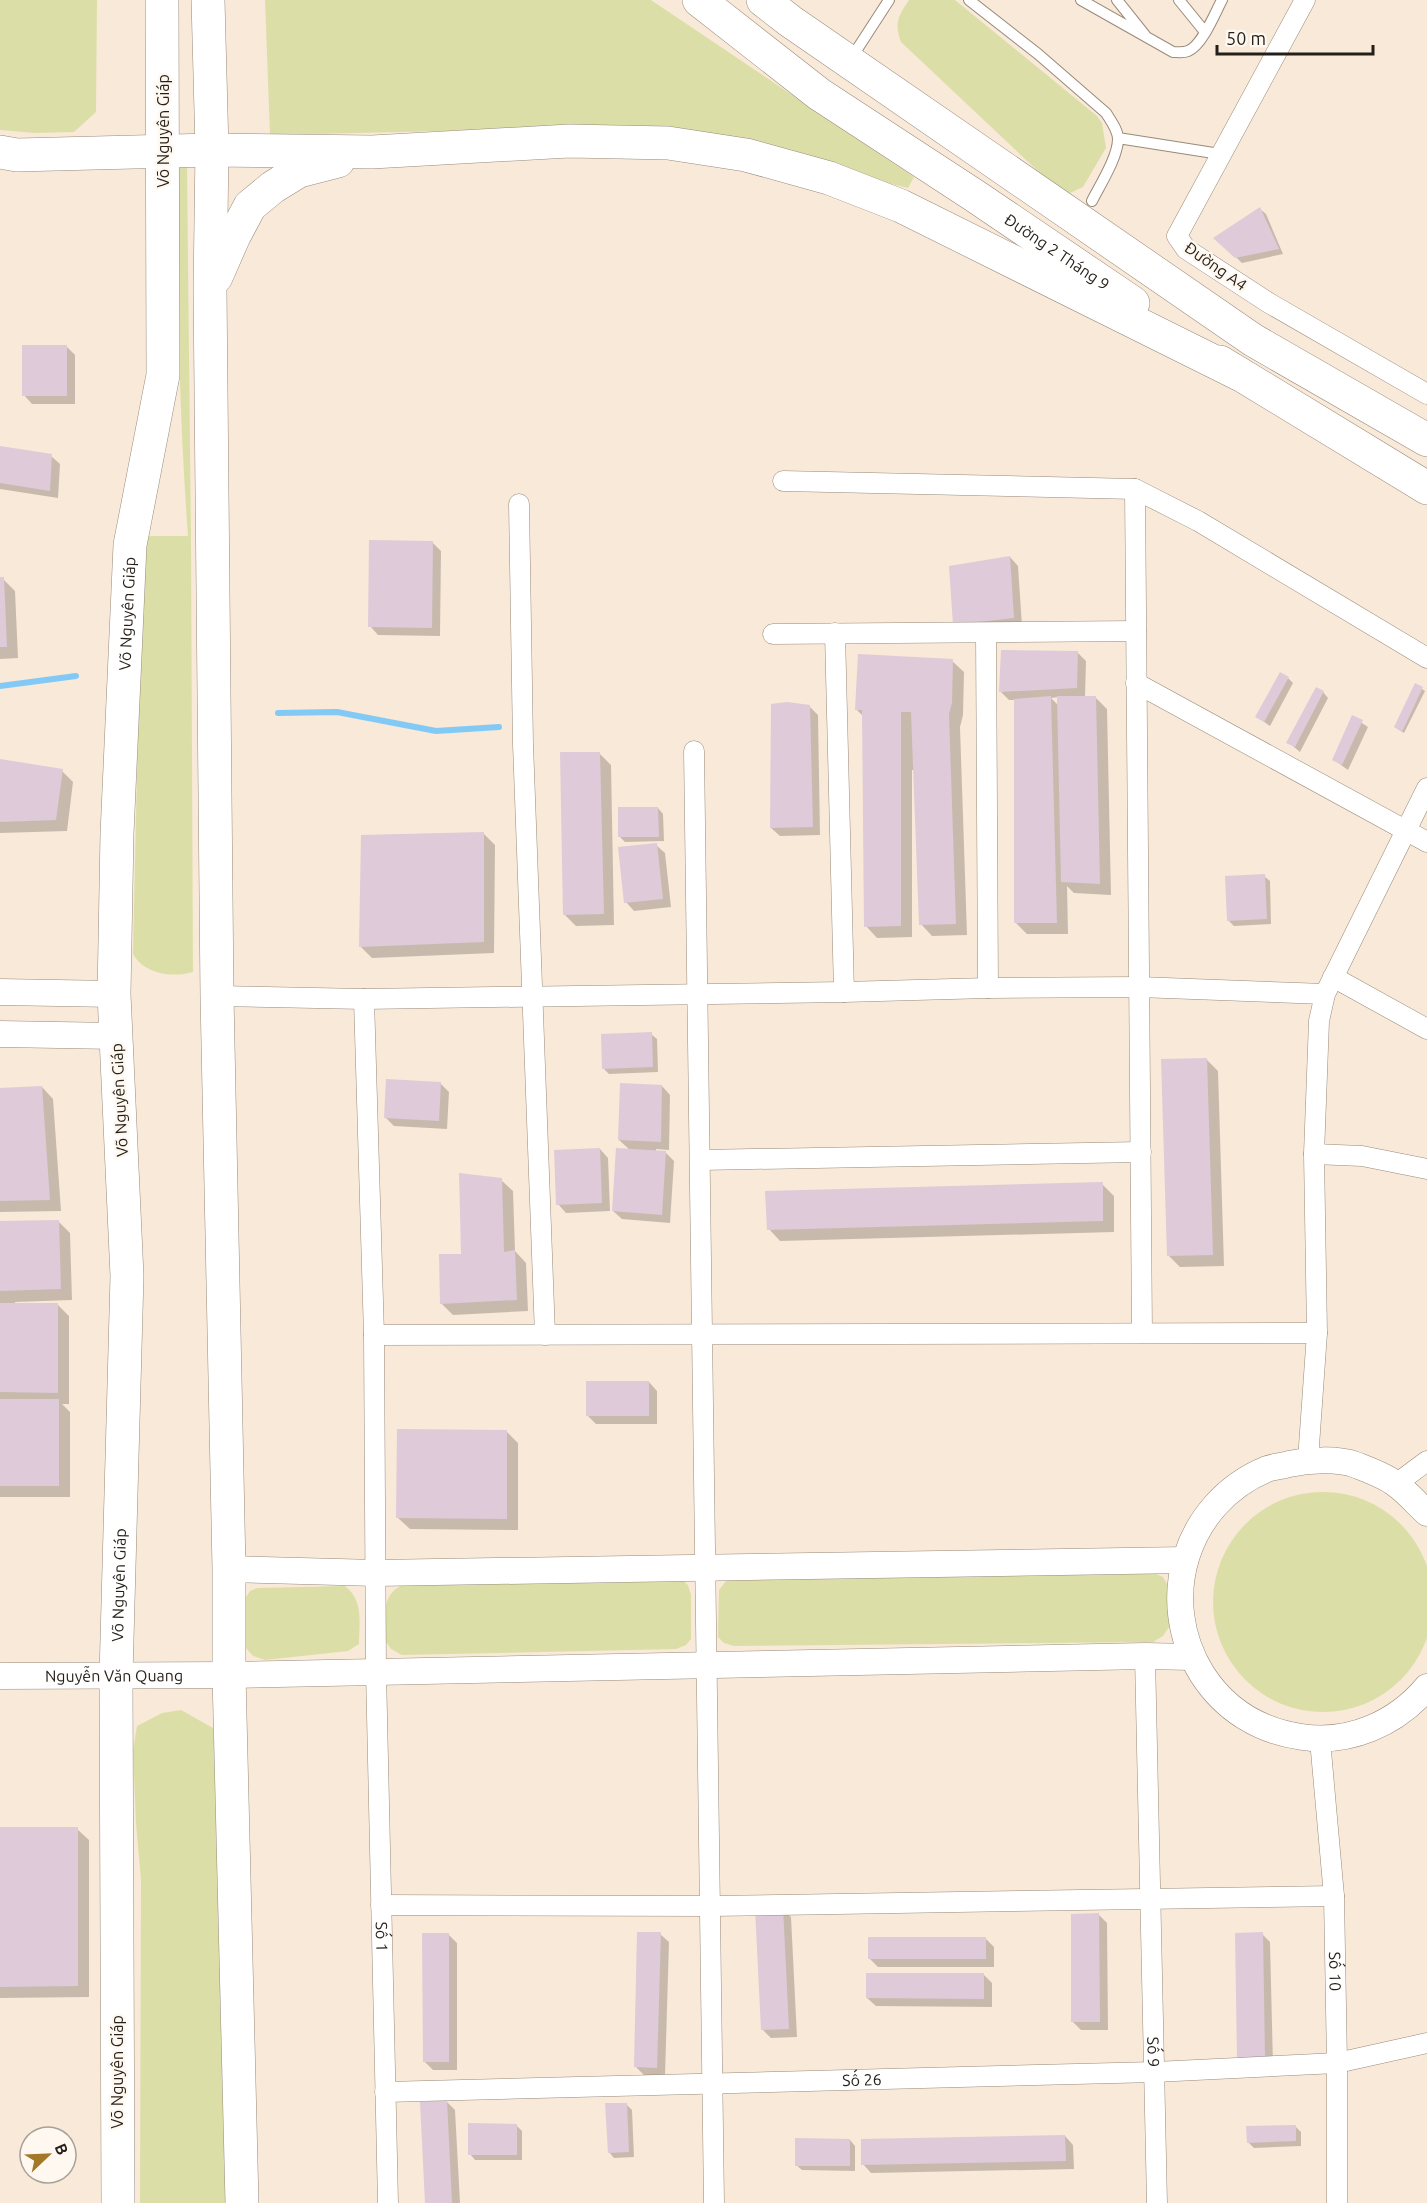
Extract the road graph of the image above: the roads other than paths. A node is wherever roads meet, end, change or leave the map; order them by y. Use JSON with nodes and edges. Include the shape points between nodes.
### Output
{"nodes":[{"id":1,"x":162,"y":0,"type":"edge"},
{"id":2,"x":208,"y":0,"type":"edge"},
{"id":3,"x":699,"y":0,"type":"edge"},
{"id":4,"x":763,"y":0,"type":"edge"},
{"id":5,"x":796,"y":0,"type":"edge"},
{"id":6,"x":890,"y":0,"type":"edge"},
{"id":7,"x":969,"y":0,"type":"edge"},
{"id":8,"x":1081,"y":0,"type":"edge"},
{"id":9,"x":1117,"y":0,"type":"edge"},
{"id":10,"x":1179,"y":0,"type":"edge"},
{"id":11,"x":1222,"y":0,"type":"edge"},
{"id":12,"x":1305,"y":0,"type":"edge"},
{"id":13,"x":1205,"y":32,"type":"junction"},
{"id":14,"x":1150,"y":41,"type":"junction"},
{"id":15,"x":854,"y":54,"type":"junction"},
{"id":16,"x":1118,"y":138,"type":"junction"},
{"id":17,"x":212,"y":150,"type":"junction"},
{"id":18,"x":164,"y":151,"type":"junction"},
{"id":19,"x":0,"y":152,"type":"edge"},
{"id":20,"x":372,"y":152,"type":"junction"},
{"id":21,"x":1220,"y":154,"type":"junction"},
{"id":22,"x":995,"y":161,"type":"junction"},
{"id":23,"x":1092,"y":201,"type":"dead end"},
{"id":24,"x":210,"y":289,"type":"junction"},
{"id":25,"x":1239,"y":374,"type":"junction"},
{"id":26,"x":1427,"y":394,"type":"edge"},
{"id":27,"x":1427,"y":440,"type":"edge"},
{"id":28,"x":783,"y":481,"type":"dead end"},
{"id":29,"x":1427,"y":488,"type":"edge"},
{"id":30,"x":1135,"y":489,"type":"junction"},
{"id":31,"x":519,"y":504,"type":"dead end"},
{"id":32,"x":1136,"y":631,"type":"junction"},
{"id":33,"x":835,"y":633,"type":"junction"},
{"id":34,"x":986,"y":633,"type":"junction"},
{"id":35,"x":773,"y":634,"type":"dead end"},
{"id":36,"x":1427,"y":658,"type":"edge"},
{"id":37,"x":1136,"y":683,"type":"junction"},
{"id":38,"x":694,"y":751,"type":"dead end"},
{"id":39,"x":1427,"y":788,"type":"edge"},
{"id":40,"x":1406,"y":830,"type":"junction"},
{"id":41,"x":1427,"y":842,"type":"edge"},
{"id":42,"x":1329,"y":986,"type":"junction"},
{"id":43,"x":988,"y":987,"type":"junction"},
{"id":44,"x":1139,"y":987,"type":"junction"},
{"id":45,"x":0,"y":992,"type":"edge"},
{"id":46,"x":844,"y":992,"type":"junction"},
{"id":47,"x":114,"y":994,"type":"junction"},
{"id":48,"x":698,"y":994,"type":"junction"},
{"id":49,"x":217,"y":996,"type":"junction"},
{"id":50,"x":532,"y":996,"type":"junction"},
{"id":51,"x":364,"y":999,"type":"junction"},
{"id":52,"x":1427,"y":1029,"type":"edge"},
{"id":53,"x":0,"y":1034,"type":"edge"},
{"id":54,"x":116,"y":1036,"type":"junction"},
{"id":55,"x":1141,"y":1152,"type":"junction"},
{"id":56,"x":1314,"y":1154,"type":"junction"},
{"id":57,"x":701,"y":1160,"type":"junction"},
{"id":58,"x":1427,"y":1169,"type":"edge"},
{"id":59,"x":1142,"y":1333,"type":"junction"},
{"id":60,"x":1317,"y":1333,"type":"junction"},
{"id":61,"x":703,"y":1334,"type":"junction"},
{"id":62,"x":374,"y":1335,"type":"junction"},
{"id":63,"x":545,"y":1335,"type":"junction"},
{"id":64,"x":1308,"y":1460,"type":"junction"},
{"id":65,"x":1427,"y":1461,"type":"edge"},
{"id":66,"x":1396,"y":1484,"type":"junction"},
{"id":67,"x":1427,"y":1513,"type":"edge"},
{"id":68,"x":1185,"y":1560,"type":"junction"},
{"id":69,"x":706,"y":1567,"type":"junction"},
{"id":70,"x":229,"y":1569,"type":"junction"},
{"id":71,"x":376,"y":1573,"type":"junction"},
{"id":72,"x":1145,"y":1656,"type":"junction"},
{"id":73,"x":1192,"y":1657,"type":"junction"},
{"id":74,"x":708,"y":1665,"type":"junction"},
{"id":75,"x":376,"y":1671,"type":"junction"},
{"id":76,"x":229,"y":1675,"type":"junction"},
{"id":77,"x":0,"y":1676,"type":"edge"},
{"id":78,"x":116,"y":1676,"type":"junction"},
{"id":79,"x":1425,"y":1692,"type":"edge"},
{"id":80,"x":1320,"y":1740,"type":"junction"},
{"id":81,"x":1334,"y":1896,"type":"junction"},
{"id":82,"x":1151,"y":1900,"type":"junction"},
{"id":83,"x":381,"y":1905,"type":"junction"},
{"id":84,"x":711,"y":1906,"type":"junction"},
{"id":85,"x":1427,"y":2043,"type":"edge"},
{"id":86,"x":1337,"y":2063,"type":"junction"},
{"id":87,"x":1155,"y":2072,"type":"junction"},
{"id":88,"x":714,"y":2083,"type":"junction"},
{"id":89,"x":385,"y":2092,"type":"junction"},
{"id":90,"x":118,"y":2203,"type":"edge"},
{"id":91,"x":242,"y":2203,"type":"edge"},
{"id":92,"x":388,"y":2203,"type":"edge"},
{"id":93,"x":714,"y":2203,"type":"edge"},
{"id":94,"x":1157,"y":2203,"type":"edge"},
{"id":95,"x":1336,"y":2203,"type":"edge"}],
"edges":[{"from":1,"to":18,"type":"highway","name":"Võ Nguyên Giáp"},
{"from":2,"to":17,"type":"highway"},
{"from":3,"to":25,"type":"highway","name":"Đường 2 Tháng 9","via":[[819,94]]},
{"from":4,"to":22,"type":"highway"},
{"from":5,"to":15,"type":"highway"},
{"from":6,"to":15,"type":"lane"},
{"from":7,"to":16,"type":"lane","via":[[1106,113]]},
{"from":8,"to":14,"type":"lane"},
{"from":9,"to":14,"type":"lane"},
{"from":10,"to":13,"type":"lane"},
{"from":11,"to":13,"type":"lane"},
{"from":12,"to":21,"type":"street","name":"Đường A4"},
{"from":13,"to":14,"type":"lane","via":[[1193,48],[1180,52]]},
{"from":15,"to":22,"type":"highway"},
{"from":16,"to":21,"type":"lane"},
{"from":16,"to":23,"type":"lane","via":[[1116,152]]},
{"from":17,"to":18,"type":"highway"},
{"from":17,"to":20,"type":"highway"},
{"from":17,"to":24,"type":"highway"},
{"from":18,"to":19,"type":"highway","via":[[17,155]]},
{"from":18,"to":47,"type":"highway","name":"Võ Nguyên Giáp","via":[[163,375],[130,545]]},
{"from":20,"to":24,"type":"highway","via":[[299,171],[250,206]]},
{"from":20,"to":25,"type":"highway","via":[[569,141],[668,143],[746,155],[829,178],[901,206]]},
{"from":21,"to":26,"type":"street","name":"Đường A4","via":[[1177,236],[1186,249],[1269,303]]},
{"from":22,"to":27,"type":"highway","via":[[1253,340]]},
{"from":24,"to":49,"type":"highway"},
{"from":25,"to":29,"type":"highway","name":"Đường 2 Tháng 9"},
{"from":28,"to":30,"type":"street"},
{"from":30,"to":32,"type":"street"},
{"from":30,"to":36,"type":"street","via":[[1198,521]]},
{"from":31,"to":50,"type":"street"},
{"from":32,"to":34,"type":"street"},
{"from":32,"to":37,"type":"street"},
{"from":33,"to":34,"type":"street"},
{"from":33,"to":35,"type":"street"},
{"from":33,"to":46,"type":"street"},
{"from":34,"to":43,"type":"street"},
{"from":37,"to":40,"type":"street"},
{"from":37,"to":44,"type":"street"},
{"from":38,"to":48,"type":"street"},
{"from":39,"to":40,"type":"street"},
{"from":40,"to":41,"type":"street"},
{"from":40,"to":42,"type":"street"},
{"from":42,"to":44,"type":"street"},
{"from":42,"to":52,"type":"street"},
{"from":42,"to":56,"type":"street","via":[[1319,1021]]},
{"from":43,"to":44,"type":"street"},
{"from":43,"to":46,"type":"street"},
{"from":44,"to":55,"type":"street"},
{"from":45,"to":47,"type":"street"},
{"from":46,"to":48,"type":"street"},
{"from":47,"to":54,"type":"highway","name":"Võ Nguyên Giáp"},
{"from":48,"to":50,"type":"street"},
{"from":48,"to":57,"type":"street"},
{"from":49,"to":51,"type":"street"},
{"from":49,"to":70,"type":"highway"},
{"from":50,"to":51,"type":"street"},
{"from":50,"to":63,"type":"street"},
{"from":51,"to":62,"type":"street","name":"Số 1"},
{"from":53,"to":54,"type":"street"},
{"from":54,"to":78,"type":"highway","name":"Võ Nguyên Giáp","via":[[127,1276]]},
{"from":55,"to":57,"type":"street"},
{"from":55,"to":59,"type":"street"},
{"from":56,"to":58,"type":"street","via":[[1362,1156]]},
{"from":56,"to":60,"type":"street"},
{"from":57,"to":61,"type":"street"},
{"from":59,"to":60,"type":"street"},
{"from":59,"to":61,"type":"street"},
{"from":60,"to":64,"type":"street"},
{"from":61,"to":63,"type":"street"},
{"from":61,"to":69,"type":"street"},
{"from":62,"to":63,"type":"street"},
{"from":62,"to":71,"type":"street","name":"Số 1"},
{"from":64,"to":66,"type":"street","via":[[1354,1464]]},
{"from":64,"to":68,"type":"street","via":[[1267,1469],[1231,1490],[1202,1521]]},
{"from":65,"to":66,"type":"street"},
{"from":66,"to":67,"type":"street"},
{"from":68,"to":69,"type":"street"},
{"from":68,"to":73,"type":"street","via":[[1179,1609]]},
{"from":69,"to":71,"type":"street"},
{"from":69,"to":74,"type":"street"},
{"from":70,"to":71,"type":"street"},
{"from":70,"to":76,"type":"highway"},
{"from":71,"to":75,"type":"street","name":"Số 1"},
{"from":72,"to":73,"type":"street","name":"Nguyễn Văn Quang"},
{"from":72,"to":74,"type":"street","name":"Nguyễn Văn Quang"},
{"from":72,"to":82,"type":"street","name":"Số 9"},
{"from":73,"to":80,"type":"street","via":[[1213,1691],[1244,1718],[1280,1734]]},
{"from":74,"to":75,"type":"street","name":"Nguyễn Văn Quang"},
{"from":74,"to":84,"type":"street"},
{"from":75,"to":76,"type":"street","name":"Nguyễn Văn Quang"},
{"from":75,"to":83,"type":"street","name":"Số 1"},
{"from":76,"to":78,"type":"street","name":"Nguyễn Văn Quang"},
{"from":76,"to":91,"type":"highway"},
{"from":77,"to":78,"type":"street","name":"Nguyễn Văn Quang"},
{"from":78,"to":90,"type":"highway","name":"Võ Nguyên Giáp"},
{"from":79,"to":80,"type":"street","via":[[1402,1712],[1363,1732]]},
{"from":80,"to":81,"type":"street","name":"Số 10"},
{"from":81,"to":82,"type":"street"},
{"from":81,"to":86,"type":"street","name":"Số 10"},
{"from":82,"to":84,"type":"street"},
{"from":82,"to":87,"type":"street","name":"Số 9"},
{"from":83,"to":84,"type":"street"},
{"from":83,"to":89,"type":"street","name":"Số 1"},
{"from":84,"to":88,"type":"street"},
{"from":85,"to":86,"type":"street","name":"Số 26"},
{"from":86,"to":87,"type":"street","name":"Số 26"},
{"from":86,"to":95,"type":"street","name":"Số 10"},
{"from":87,"to":88,"type":"street","name":"Số 26"},
{"from":87,"to":94,"type":"street","name":"Số 9"},
{"from":88,"to":89,"type":"street","name":"Số 26"},
{"from":88,"to":93,"type":"street"},
{"from":89,"to":92,"type":"street","name":"Số 1"}]}
